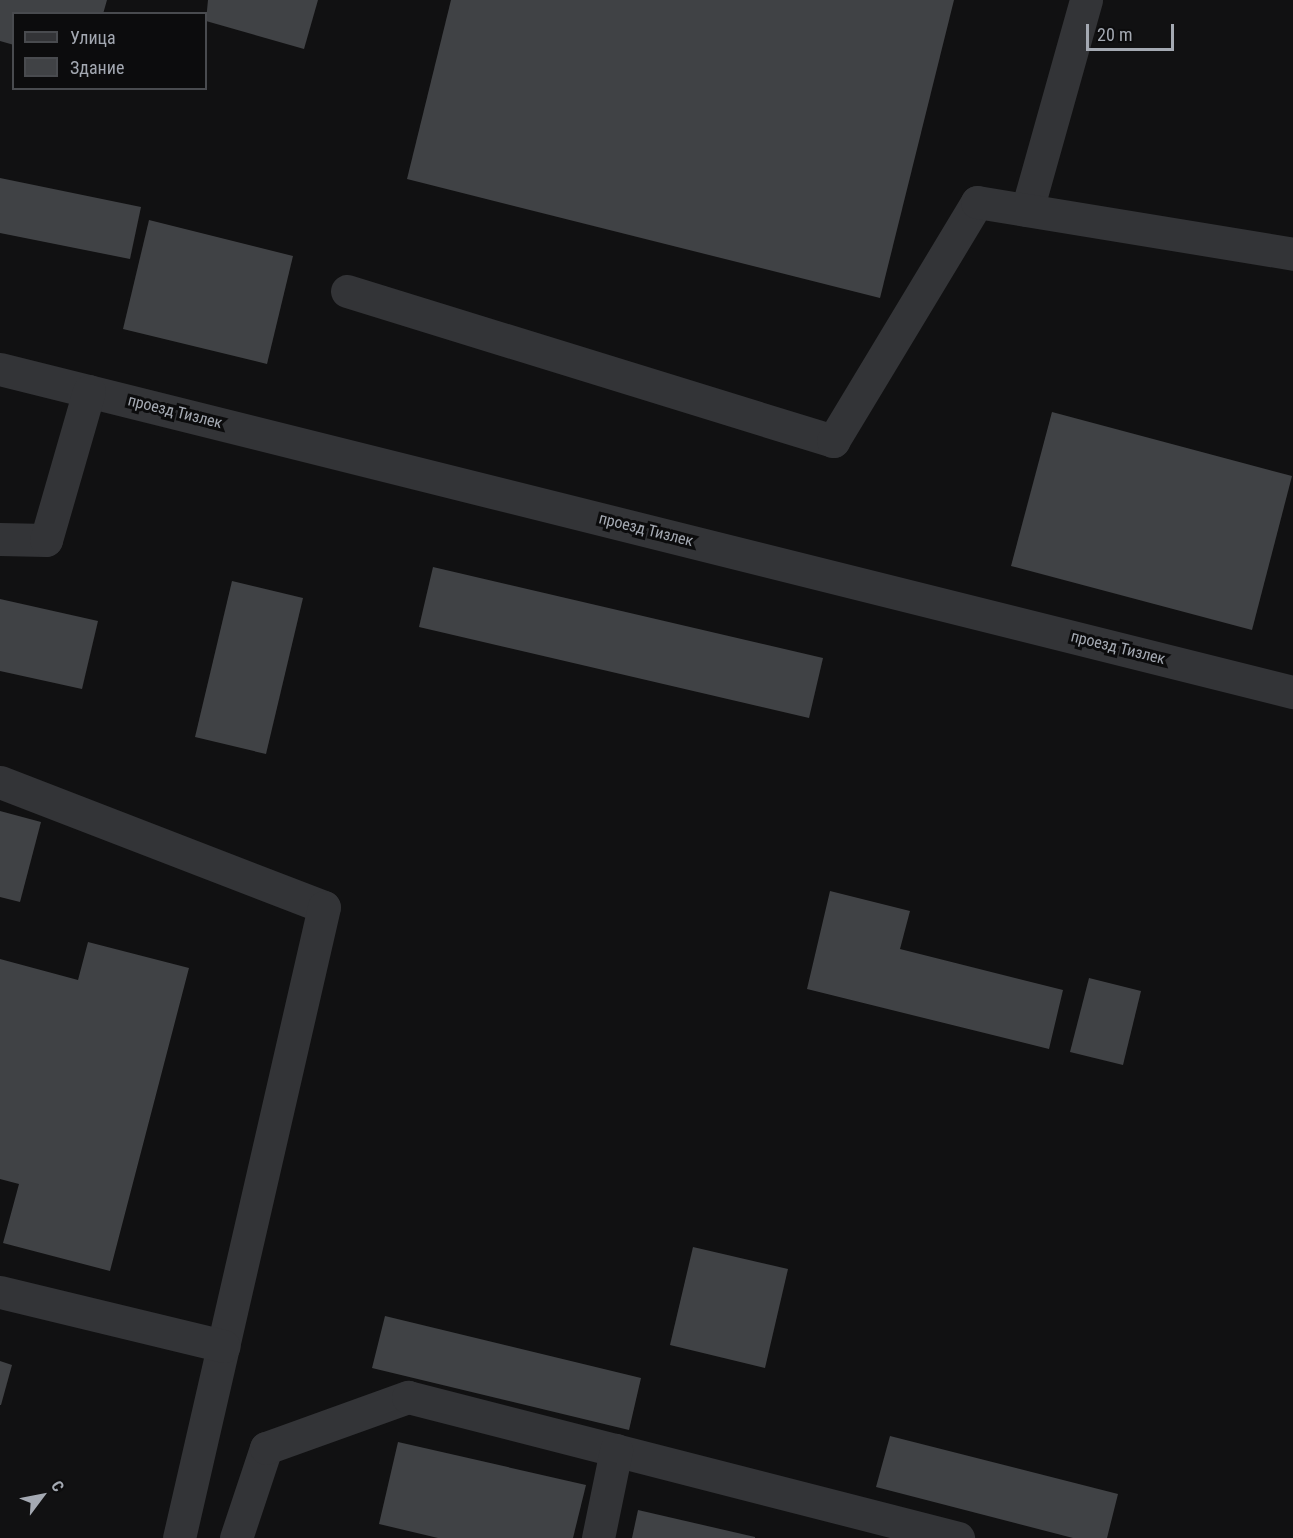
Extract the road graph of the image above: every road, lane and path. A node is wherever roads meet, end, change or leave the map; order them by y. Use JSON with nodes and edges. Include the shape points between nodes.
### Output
{"nodes":[{"id":1,"x":1086,"y":0,"type":"edge"},
{"id":2,"x":1027,"y":210,"type":"junction"},
{"id":3,"x":1293,"y":254,"type":"edge"},
{"id":4,"x":347,"y":291,"type":"dead end"},
{"id":5,"x":0,"y":369,"type":"edge"},
{"id":6,"x":89,"y":391,"type":"junction"},
{"id":7,"x":0,"y":539,"type":"edge"},
{"id":8,"x":1293,"y":692,"type":"edge"},
{"id":9,"x":0,"y":782,"type":"edge"},
{"id":10,"x":0,"y":1292,"type":"edge"},
{"id":11,"x":224,"y":1346,"type":"junction"},
{"id":12,"x":616,"y":1450,"type":"junction"},
{"id":13,"x":179,"y":1538,"type":"edge"},
{"id":14,"x":236,"y":1538,"type":"edge"},
{"id":15,"x":598,"y":1538,"type":"edge"},
{"id":16,"x":958,"y":1538,"type":"edge"}],
"edges":[{"from":1,"to":2,"type":"street"},
{"from":2,"to":3,"type":"street"},
{"from":2,"to":4,"type":"street","via":[[977,202],[833,441]]},
{"from":5,"to":6,"type":"street","name":"проезд Тизлек"},
{"from":6,"to":7,"type":"street","via":[[46,540]]},
{"from":6,"to":8,"type":"street","name":"проезд Тизлек"},
{"from":9,"to":11,"type":"street","via":[[324,908]]},
{"from":10,"to":11,"type":"street"},
{"from":11,"to":13,"type":"street"},
{"from":12,"to":14,"type":"street","via":[[408,1396],[266,1448]]},
{"from":12,"to":15,"type":"street"},
{"from":12,"to":16,"type":"street"}]}
